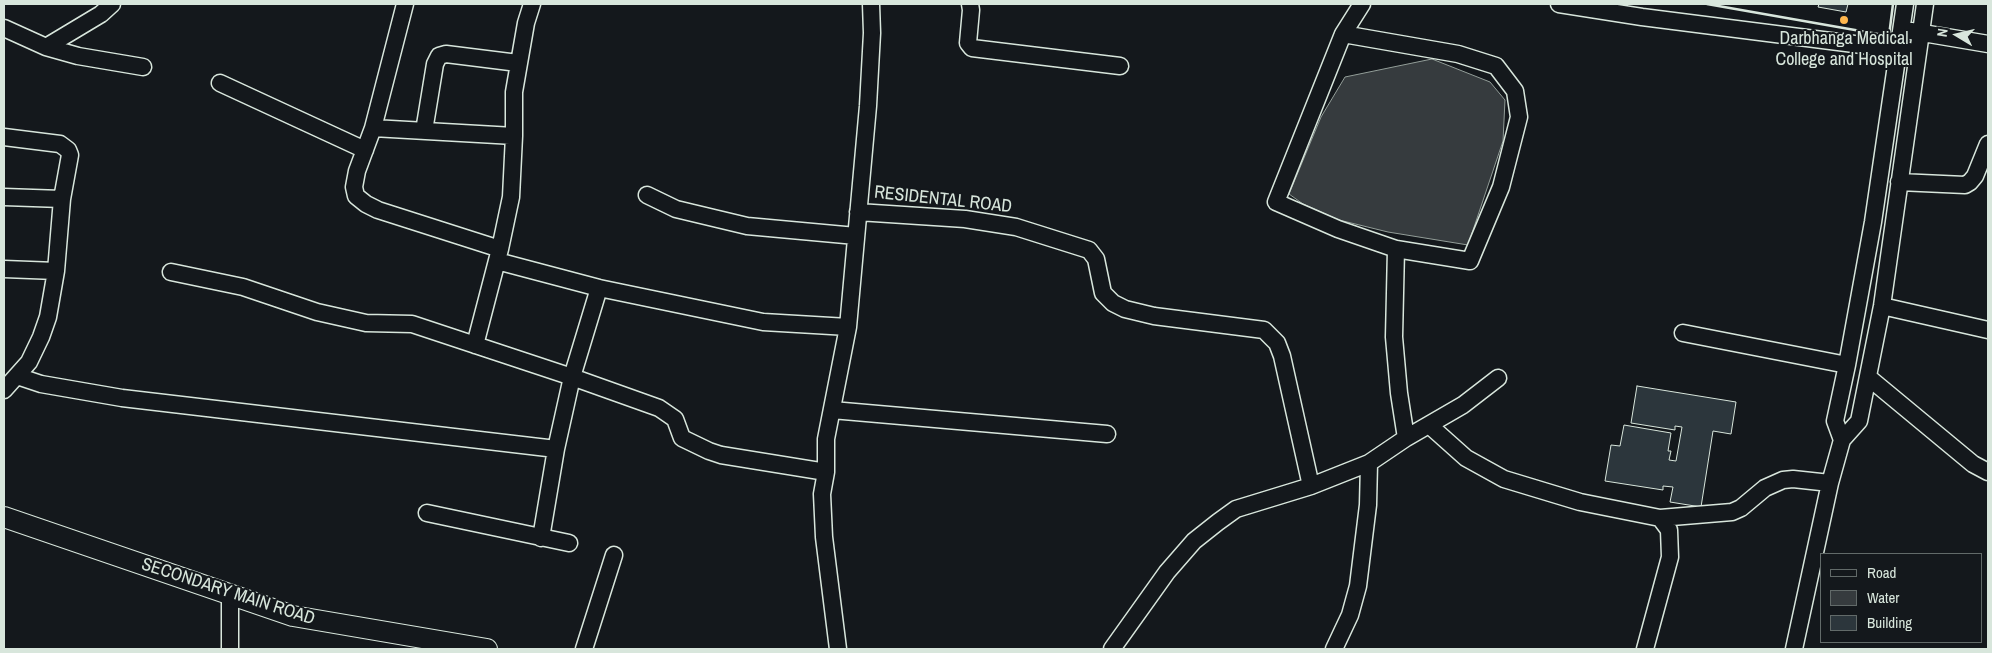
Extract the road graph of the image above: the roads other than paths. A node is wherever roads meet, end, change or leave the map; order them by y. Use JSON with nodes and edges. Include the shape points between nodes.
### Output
{"nodes":[{"id":1,"x":112,"y":4,"type":"edge"},
{"id":2,"x":405,"y":4,"type":"edge"},
{"id":3,"x":532,"y":4,"type":"edge"},
{"id":4,"x":871,"y":4,"type":"edge"},
{"id":5,"x":970,"y":4,"type":"edge"},
{"id":6,"x":1362,"y":4,"type":"edge"},
{"id":7,"x":1559,"y":4,"type":"edge"},
{"id":8,"x":1905,"y":4,"type":"edge"},
{"id":9,"x":1924,"y":4,"type":"edge"},
{"id":10,"x":4,"y":28,"type":"edge"},
{"id":11,"x":1902,"y":30,"type":"junction"},
{"id":12,"x":1920,"y":33,"type":"junction"},
{"id":13,"x":1343,"y":34,"type":"junction"},
{"id":14,"x":1988,"y":44,"type":"edge"},
{"id":15,"x":46,"y":47,"type":"junction"},
{"id":16,"x":1898,"y":50,"type":"junction"},
{"id":17,"x":1918,"y":53,"type":"junction"},
{"id":18,"x":518,"y":63,"type":"junction"},
{"id":19,"x":1120,"y":66,"type":"dead end"},
{"id":20,"x":143,"y":67,"type":"dead end"},
{"id":21,"x":220,"y":83,"type":"dead end"},
{"id":22,"x":373,"y":128,"type":"junction"},
{"id":23,"x":424,"y":131,"type":"junction"},
{"id":24,"x":514,"y":136,"type":"junction"},
{"id":25,"x":4,"y":137,"type":"edge"},
{"id":26,"x":1988,"y":144,"type":"edge"},
{"id":27,"x":365,"y":150,"type":"junction"},
{"id":28,"x":1899,"y":182,"type":"junction"},
{"id":29,"x":647,"y":195,"type":"dead end"},
{"id":30,"x":4,"y":197,"type":"edge"},
{"id":31,"x":62,"y":199,"type":"junction"},
{"id":32,"x":858,"y":212,"type":"junction"},
{"id":33,"x":1873,"y":222,"type":"junction"},
{"id":34,"x":1893,"y":225,"type":"junction"},
{"id":35,"x":856,"y":236,"type":"junction"},
{"id":36,"x":1396,"y":249,"type":"junction"},
{"id":37,"x":498,"y":255,"type":"junction"},
{"id":38,"x":4,"y":269,"type":"edge"},
{"id":39,"x":56,"y":271,"type":"junction"},
{"id":40,"x":171,"y":272,"type":"dead end"},
{"id":41,"x":599,"y":288,"type":"junction"},
{"id":42,"x":1882,"y":306,"type":"junction"},
{"id":43,"x":848,"y":327,"type":"junction"},
{"id":44,"x":1988,"y":330,"type":"edge"},
{"id":45,"x":1683,"y":333,"type":"dead end"},
{"id":46,"x":475,"y":345,"type":"junction"},
{"id":47,"x":1847,"y":365,"type":"junction"},
{"id":48,"x":17,"y":376,"type":"junction"},
{"id":49,"x":1868,"y":376,"type":"junction"},
{"id":50,"x":572,"y":377,"type":"junction"},
{"id":51,"x":1498,"y":378,"type":"dead end"},
{"id":52,"x":4,"y":390,"type":"edge"},
{"id":53,"x":832,"y":410,"type":"junction"},
{"id":54,"x":1429,"y":425,"type":"junction"},
{"id":55,"x":1107,"y":434,"type":"dead end"},
{"id":56,"x":1406,"y":438,"type":"junction"},
{"id":57,"x":1842,"y":440,"type":"junction"},
{"id":58,"x":556,"y":449,"type":"junction"},
{"id":59,"x":1370,"y":463,"type":"junction"},
{"id":60,"x":826,"y":472,"type":"junction"},
{"id":61,"x":1988,"y":472,"type":"edge"},
{"id":62,"x":1830,"y":483,"type":"junction"},
{"id":63,"x":1311,"y":486,"type":"junction"},
{"id":64,"x":427,"y":513,"type":"dead end"},
{"id":65,"x":4,"y":517,"type":"edge"},
{"id":66,"x":1660,"y":518,"type":"junction"},
{"id":67,"x":541,"y":538,"type":"junction"},
{"id":68,"x":569,"y":543,"type":"dead end"},
{"id":69,"x":614,"y":555,"type":"dead end"},
{"id":70,"x":230,"y":595,"type":"junction"},
{"id":71,"x":230,"y":649,"type":"edge"},
{"id":72,"x":487,"y":649,"type":"edge"},
{"id":73,"x":584,"y":649,"type":"edge"},
{"id":74,"x":838,"y":649,"type":"edge"},
{"id":75,"x":1112,"y":649,"type":"edge"},
{"id":76,"x":1334,"y":649,"type":"edge"},
{"id":77,"x":1644,"y":649,"type":"edge"},
{"id":78,"x":1794,"y":649,"type":"edge"}],
"edges":[{"from":1,"to":15,"type":"street"},
{"from":2,"to":22,"type":"street"},
{"from":3,"to":18,"type":"street"},
{"from":4,"to":32,"type":"street","via":[[868,106]]},
{"from":5,"to":19,"type":"street","via":[[968,43],[972,48]]},
{"from":6,"to":13,"type":"street"},
{"from":7,"to":16,"type":"street"},
{"from":8,"to":11,"type":"street"},
{"from":9,"to":12,"type":"street"},
{"from":10,"to":15,"type":"street"},
{"from":11,"to":12,"type":"street"},
{"from":11,"to":16,"type":"street"},
{"from":12,"to":14,"type":"street"},
{"from":12,"to":17,"type":"street"},
{"from":13,"to":36,"type":"street","via":[[1276,202],[1338,229]]},
{"from":13,"to":36,"type":"street","via":[[1458,54],[1496,66],[1515,91],[1519,117],[1501,187],[1470,261]]},
{"from":15,"to":20,"type":"street"},
{"from":16,"to":17,"type":"street"},
{"from":16,"to":33,"type":"street"},
{"from":17,"to":28,"type":"street"},
{"from":18,"to":23,"type":"street","via":[[446,54],[439,56]]},
{"from":18,"to":24,"type":"street"},
{"from":21,"to":27,"type":"street"},
{"from":22,"to":23,"type":"street"},
{"from":22,"to":27,"type":"street"},
{"from":23,"to":24,"type":"street"},
{"from":24,"to":37,"type":"street","via":[[510,197]]},
{"from":25,"to":31,"type":"street","via":[[66,147],[70,162]]},
{"from":26,"to":28,"type":"street","via":[[1975,176],[1965,185]]},
{"from":27,"to":37,"type":"street","via":[[354,187],[356,196],[366,204]]},
{"from":28,"to":34,"type":"street"},
{"from":29,"to":35,"type":"street","via":[[676,209],[747,226]]},
{"from":30,"to":31,"type":"street"},
{"from":31,"to":39,"type":"street"},
{"from":32,"to":35,"type":"street"},
{"from":32,"to":63,"type":"street","name":"RESIDENTAL ROAD","via":[[965,219],[1016,227],[1089,250],[1096,259],[1103,293],[1125,309],[1154,316],[1264,330],[1277,342],[1282,356]]},
{"from":33,"to":34,"type":"street"},
{"from":33,"to":47,"type":"street"},
{"from":34,"to":42,"type":"street"},
{"from":35,"to":43,"type":"street"},
{"from":36,"to":56,"type":"street","via":[[1394,337]]},
{"from":37,"to":41,"type":"street"},
{"from":37,"to":46,"type":"street"},
{"from":38,"to":39,"type":"street"},
{"from":39,"to":48,"type":"street","via":[[41,337],[29,362]]},
{"from":40,"to":46,"type":"street","via":[[243,287],[317,312],[366,323],[412,324]]},
{"from":41,"to":43,"type":"street","via":[[763,322]]},
{"from":41,"to":50,"type":"street"},
{"from":42,"to":44,"type":"street"},
{"from":42,"to":49,"type":"street"},
{"from":43,"to":53,"type":"street"},
{"from":45,"to":47,"type":"street"},
{"from":46,"to":50,"type":"street"},
{"from":47,"to":57,"type":"street","via":[[1835,421]]},
{"from":48,"to":52,"type":"street"},
{"from":48,"to":58,"type":"street","via":[[41,384],[122,398]]},
{"from":49,"to":57,"type":"street","via":[[1859,421]]},
{"from":49,"to":61,"type":"street","via":[[1973,464]]},
{"from":50,"to":58,"type":"street"},
{"from":50,"to":60,"type":"street","via":[[658,408],[675,419],[682,438],[709,451]]},
{"from":51,"to":54,"type":"street","via":[[1463,405]]},
{"from":53,"to":55,"type":"street"},
{"from":53,"to":60,"type":"street","via":[[826,439]]},
{"from":54,"to":56,"type":"street"},
{"from":54,"to":66,"type":"street","via":[[1466,458],[1504,480],[1580,502]]},
{"from":56,"to":59,"type":"street"},
{"from":57,"to":62,"type":"street"},
{"from":58,"to":67,"type":"street"},
{"from":59,"to":63,"type":"street"},
{"from":59,"to":76,"type":"street","via":[[1358,586],[1350,615]]},
{"from":60,"to":74,"type":"street","via":[[822,494],[824,537]]},
{"from":62,"to":66,"type":"street","via":[[1783,480],[1764,488],[1732,512]]},
{"from":62,"to":78,"type":"street"},
{"from":63,"to":75,"type":"street","via":[[1236,509],[1212,526],[1167,572]]},
{"from":64,"to":67,"type":"street"},
{"from":65,"to":70,"type":"main road","name":"SECONDARY MAIN ROAD"},
{"from":66,"to":77,"type":"street","via":[[1669,530],[1670,557]]},
{"from":67,"to":68,"type":"street"},
{"from":69,"to":73,"type":"street"},
{"from":70,"to":71,"type":"street"},
{"from":70,"to":72,"type":"main road","name":"SECONDARY MAIN ROAD","via":[[293,616]]}]}
